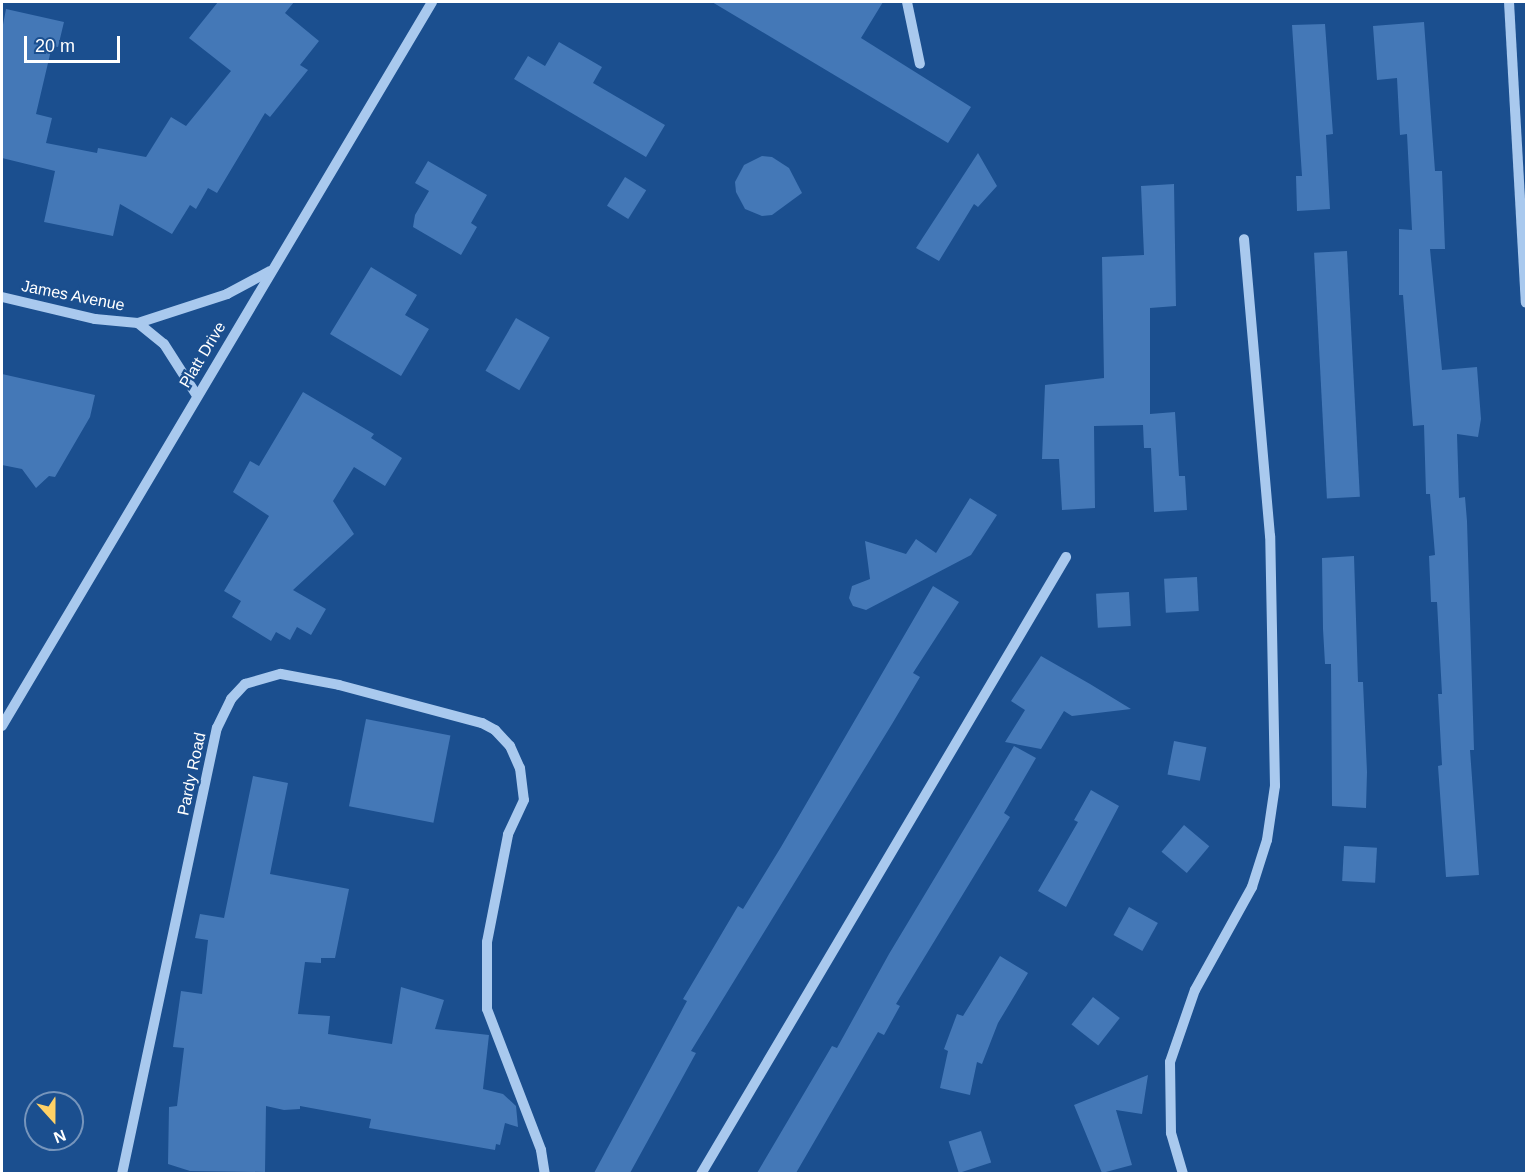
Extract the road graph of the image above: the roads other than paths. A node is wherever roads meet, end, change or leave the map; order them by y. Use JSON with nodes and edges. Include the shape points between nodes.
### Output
{"nodes":[{"id":1,"x":432,"y":2,"type":"edge"},
{"id":2,"x":908,"y":2,"type":"edge"},
{"id":3,"x":1509,"y":2,"type":"edge"},
{"id":4,"x":920,"y":64,"type":"dead end"},
{"id":5,"x":1244,"y":239,"type":"dead end"},
{"id":6,"x":272,"y":270,"type":"junction"},
{"id":7,"x":2,"y":297,"type":"edge"},
{"id":8,"x":1527,"y":303,"type":"edge"},
{"id":9,"x":138,"y":323,"type":"junction"},
{"id":10,"x":196,"y":394,"type":"junction"},
{"id":11,"x":1066,"y":557,"type":"dead end"},
{"id":12,"x":2,"y":726,"type":"edge"},
{"id":13,"x":122,"y":1173,"type":"edge"},
{"id":14,"x":544,"y":1173,"type":"edge"},
{"id":15,"x":701,"y":1173,"type":"edge"},
{"id":16,"x":1183,"y":1173,"type":"edge"}],
"edges":[{"from":1,"to":6,"type":"street","name":"Platt Drive"},
{"from":2,"to":4,"type":"street"},
{"from":3,"to":8,"type":"street"},
{"from":5,"to":16,"type":"street","via":[[1270,536],[1275,786],[1267,840],[1252,886],[1195,990],[1170,1062],[1171,1133]]},
{"from":6,"to":9,"type":"street","name":"James Avenue","via":[[227,294]]},
{"from":6,"to":10,"type":"street","name":"Platt Drive"},
{"from":7,"to":9,"type":"street","name":"James Avenue","via":[[95,319]]},
{"from":9,"to":10,"type":"street","via":[[164,344]]},
{"from":10,"to":12,"type":"street","name":"Platt Drive"},
{"from":11,"to":15,"type":"street"},
{"from":13,"to":14,"type":"street","name":"Pardy Road","via":[[217,728],[231,699],[245,684],[281,674],[482,723],[510,746],[520,768],[524,800],[508,835],[488,942],[487,1009],[541,1150]]}]}
